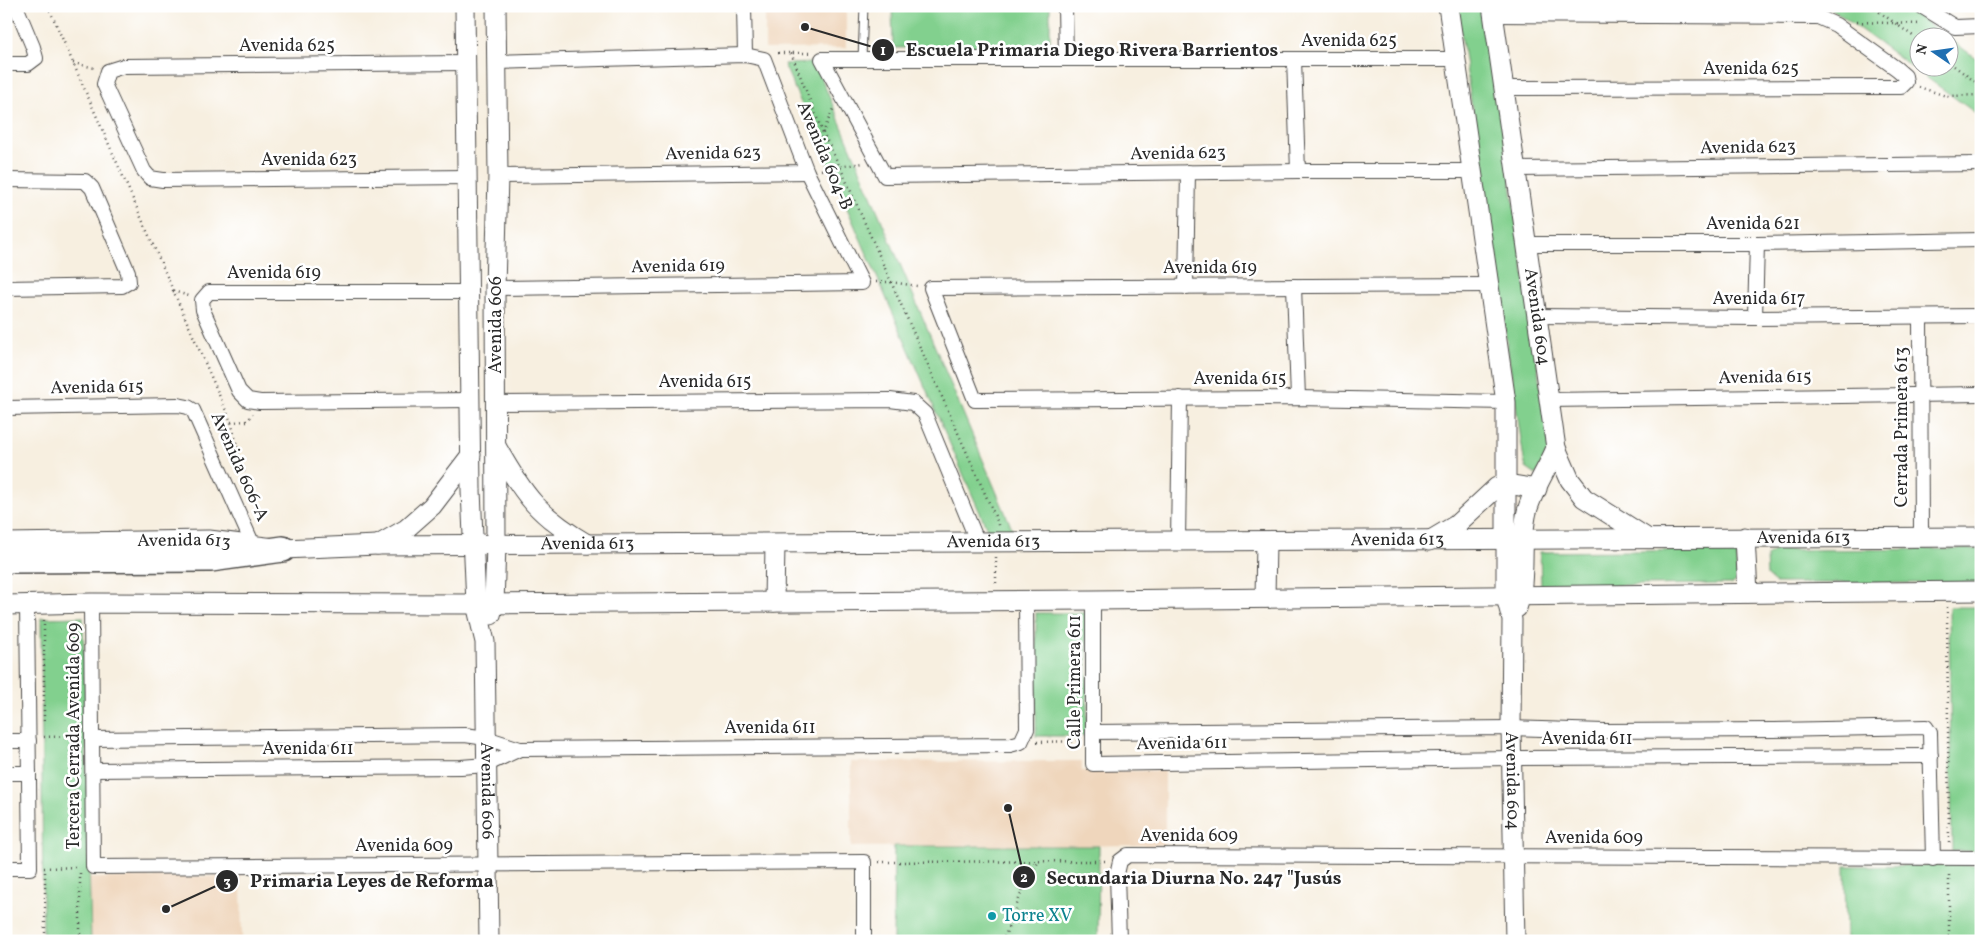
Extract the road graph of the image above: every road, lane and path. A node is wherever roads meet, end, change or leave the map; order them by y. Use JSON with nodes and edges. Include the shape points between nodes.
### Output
{"nodes":[{"id":1,"x":16,"y":6,"type":"edge"},
{"id":2,"x":48,"y":6,"type":"edge"},
{"id":3,"x":465,"y":6,"type":"edge"},
{"id":4,"x":496,"y":6,"type":"edge"},
{"id":5,"x":744,"y":6,"type":"edge"},
{"id":6,"x":864,"y":6,"type":"edge"},
{"id":7,"x":1065,"y":6,"type":"edge"},
{"id":8,"x":1448,"y":6,"type":"edge"},
{"id":9,"x":1871,"y":6,"type":"edge"},
{"id":10,"x":1921,"y":6,"type":"edge"},
{"id":11,"x":1492,"y":10,"type":"edge"},
{"id":12,"x":1827,"y":20,"type":"junction"},
{"id":13,"x":1895,"y":23,"type":"junction"},
{"id":14,"x":1952,"y":26,"type":"junction"},
{"id":15,"x":1981,"y":26,"type":"edge"},
{"id":16,"x":1910,"y":34,"type":"edge"},
{"id":17,"x":791,"y":53,"type":"junction"},
{"id":18,"x":745,"y":55,"type":"junction"},
{"id":19,"x":1066,"y":58,"type":"junction"},
{"id":20,"x":764,"y":59,"type":"junction"},
{"id":21,"x":822,"y":59,"type":"junction"},
{"id":22,"x":862,"y":59,"type":"junction"},
{"id":23,"x":1294,"y":59,"type":"junction"},
{"id":24,"x":1456,"y":60,"type":"junction"},
{"id":25,"x":497,"y":62,"type":"junction"},
{"id":26,"x":73,"y":63,"type":"junction"},
{"id":27,"x":466,"y":63,"type":"junction"},
{"id":28,"x":6,"y":64,"type":"edge"},
{"id":29,"x":1960,"y":70,"type":"edge"},
{"id":30,"x":108,"y":71,"type":"junction"},
{"id":31,"x":1906,"y":82,"type":"junction"},
{"id":32,"x":1981,"y":86,"type":"edge"},
{"id":33,"x":1503,"y":88,"type":"junction"},
{"id":34,"x":840,"y":92,"type":"junction"},
{"id":35,"x":1981,"y":95,"type":"edge"},
{"id":36,"x":823,"y":133,"type":"junction"},
{"id":37,"x":877,"y":161,"type":"junction"},
{"id":38,"x":1981,"y":164,"type":"edge"},
{"id":39,"x":840,"y":167,"type":"junction"},
{"id":40,"x":1515,"y":169,"type":"junction"},
{"id":41,"x":1298,"y":171,"type":"junction"},
{"id":42,"x":1472,"y":171,"type":"junction"},
{"id":43,"x":807,"y":172,"type":"junction"},
{"id":44,"x":1188,"y":172,"type":"junction"},
{"id":45,"x":498,"y":176,"type":"junction"},
{"id":46,"x":468,"y":177,"type":"junction"},
{"id":47,"x":6,"y":180,"type":"edge"},
{"id":48,"x":1981,"y":240,"type":"edge"},
{"id":49,"x":1526,"y":244,"type":"junction"},
{"id":50,"x":1757,"y":244,"type":"junction"},
{"id":51,"x":891,"y":282,"type":"junction"},
{"id":52,"x":862,"y":283,"type":"junction"},
{"id":53,"x":1489,"y":285,"type":"junction"},
{"id":54,"x":1294,"y":286,"type":"junction"},
{"id":55,"x":1186,"y":287,"type":"junction"},
{"id":56,"x":6,"y":288,"type":"edge"},
{"id":57,"x":495,"y":288,"type":"junction"},
{"id":58,"x":931,"y":288,"type":"junction"},
{"id":59,"x":470,"y":292,"type":"junction"},
{"id":60,"x":202,"y":300,"type":"joint"},
{"id":61,"x":1537,"y":316,"type":"junction"},
{"id":62,"x":1981,"y":316,"type":"edge"},
{"id":63,"x":1920,"y":317,"type":"junction"},
{"id":64,"x":1755,"y":318,"type":"junction"},
{"id":65,"x":1981,"y":394,"type":"edge"},
{"id":66,"x":1921,"y":395,"type":"junction"},
{"id":67,"x":1180,"y":398,"type":"junction"},
{"id":68,"x":1298,"y":398,"type":"junction"},
{"id":69,"x":472,"y":400,"type":"junction"},
{"id":70,"x":1549,"y":400,"type":"junction"},
{"id":71,"x":1506,"y":402,"type":"junction"},
{"id":72,"x":496,"y":403,"type":"junction"},
{"id":73,"x":188,"y":407,"type":"joint"},
{"id":74,"x":6,"y":408,"type":"edge"},
{"id":75,"x":496,"y":446,"type":"junction"},
{"id":76,"x":1556,"y":448,"type":"junction"},
{"id":77,"x":471,"y":455,"type":"junction"},
{"id":78,"x":471,"y":474,"type":"junction"},
{"id":79,"x":496,"y":474,"type":"junction"},
{"id":80,"x":1507,"y":484,"type":"junction"},
{"id":81,"x":1537,"y":489,"type":"junction"},
{"id":82,"x":250,"y":506,"type":"dead end"},
{"id":83,"x":1746,"y":537,"type":"junction"},
{"id":84,"x":1921,"y":537,"type":"junction"},
{"id":85,"x":1981,"y":537,"type":"edge"},
{"id":86,"x":1648,"y":539,"type":"junction"},
{"id":87,"x":1515,"y":540,"type":"junction"},
{"id":88,"x":1429,"y":541,"type":"junction"},
{"id":89,"x":1178,"y":542,"type":"junction"},
{"id":90,"x":1266,"y":542,"type":"junction"},
{"id":91,"x":6,"y":543,"type":"edge"},
{"id":92,"x":987,"y":543,"type":"junction"},
{"id":93,"x":588,"y":544,"type":"junction"},
{"id":94,"x":775,"y":544,"type":"junction"},
{"id":95,"x":253,"y":545,"type":"junction"},
{"id":96,"x":377,"y":545,"type":"junction"},
{"id":97,"x":473,"y":546,"type":"junction"},
{"id":98,"x":496,"y":546,"type":"junction"},
{"id":99,"x":284,"y":549,"type":"junction"},
{"id":100,"x":6,"y":560,"type":"edge"},
{"id":101,"x":1946,"y":591,"type":"junction"},
{"id":102,"x":1980,"y":591,"type":"edge"},
{"id":103,"x":1748,"y":592,"type":"junction"},
{"id":104,"x":1514,"y":596,"type":"junction"},
{"id":105,"x":1265,"y":598,"type":"junction"},
{"id":106,"x":996,"y":600,"type":"junction"},
{"id":107,"x":1026,"y":600,"type":"junction"},
{"id":108,"x":1094,"y":600,"type":"junction"},
{"id":109,"x":774,"y":602,"type":"junction"},
{"id":110,"x":91,"y":604,"type":"junction"},
{"id":111,"x":485,"y":604,"type":"junction"},
{"id":112,"x":6,"y":605,"type":"edge"},
{"id":113,"x":27,"y":605,"type":"junction"},
{"id":114,"x":1511,"y":728,"type":"junction"},
{"id":115,"x":1093,"y":736,"type":"junction"},
{"id":116,"x":44,"y":737,"type":"dead end"},
{"id":117,"x":86,"y":738,"type":"junction"},
{"id":118,"x":486,"y":738,"type":"junction"},
{"id":119,"x":6,"y":741,"type":"edge"},
{"id":120,"x":29,"y":741,"type":"junction"},
{"id":121,"x":1021,"y":742,"type":"junction"},
{"id":122,"x":520,"y":749,"type":"junction"},
{"id":123,"x":1930,"y":756,"type":"junction"},
{"id":124,"x":1512,"y":758,"type":"junction"},
{"id":125,"x":1093,"y":764,"type":"joint"},
{"id":126,"x":486,"y":765,"type":"junction"},
{"id":127,"x":92,"y":770,"type":"junction"},
{"id":128,"x":6,"y":773,"type":"edge"},
{"id":129,"x":29,"y":773,"type":"junction"},
{"id":130,"x":1515,"y":856,"type":"junction"},
{"id":131,"x":1980,"y":858,"type":"edge"},
{"id":132,"x":1933,"y":859,"type":"junction"},
{"id":133,"x":1949,"y":859,"type":"junction"},
{"id":134,"x":1039,"y":861,"type":"junction"},
{"id":135,"x":1120,"y":861,"type":"junction"},
{"id":136,"x":864,"y":862,"type":"junction"},
{"id":137,"x":488,"y":864,"type":"junction"},
{"id":138,"x":94,"y":867,"type":"junction"},
{"id":139,"x":6,"y":868,"type":"edge"},
{"id":140,"x":30,"y":868,"type":"junction"},
{"id":141,"x":1981,"y":911,"type":"edge"},
{"id":142,"x":488,"y":941,"type":"edge"},
{"id":143,"x":864,"y":941,"type":"edge"},
{"id":144,"x":1001,"y":941,"type":"edge"},
{"id":145,"x":1119,"y":941,"type":"edge"},
{"id":146,"x":1515,"y":941,"type":"edge"},
{"id":147,"x":1949,"y":941,"type":"edge"}],
"edges":[{"from":1,"to":28,"type":"street","via":[[36,58],[28,64]]},
{"from":2,"to":26,"type":"path"},
{"from":3,"to":27,"type":"street","name":"Avenida 606"},
{"from":4,"to":25,"type":"street","name":"Avenida 606"},
{"from":5,"to":18,"type":"street"},
{"from":6,"to":22,"type":"lane"},
{"from":7,"to":19,"type":"street"},
{"from":8,"to":24,"type":"street","name":"Avenida 604"},
{"from":9,"to":13,"type":"path"},
{"from":10,"to":14,"type":"street"},
{"from":11,"to":12,"type":"street"},
{"from":11,"to":33,"type":"street","name":"Avenida 604"},
{"from":12,"to":13,"type":"path"},
{"from":12,"to":31,"type":"street","via":[[1901,72]]},
{"from":13,"to":14,"type":"path"},
{"from":13,"to":16,"type":"path"},
{"from":14,"to":15,"type":"street"},
{"from":17,"to":20,"type":"path","via":[[772,54]]},
{"from":17,"to":21,"type":"path","via":[[811,53]]},
{"from":17,"to":36,"type":"path"},
{"from":18,"to":20,"type":"street"},
{"from":18,"to":25,"type":"street"},
{"from":19,"to":22,"type":"street","name":"Avenida 625"},
{"from":19,"to":23,"type":"street","name":"Avenida 625"},
{"from":20,"to":43,"type":"street","name":"Avenida 604-B"},
{"from":21,"to":22,"type":"street","name":"Avenida 625"},
{"from":21,"to":34,"type":"street"},
{"from":23,"to":24,"type":"street","name":"Avenida 625"},
{"from":23,"to":41,"type":"street"},
{"from":24,"to":42,"type":"street","name":"Avenida 604"},
{"from":25,"to":45,"type":"street","name":"Avenida 606"},
{"from":26,"to":30,"type":"path"},
{"from":26,"to":82,"type":"path","via":[[230,422],[248,486]]},
{"from":27,"to":30,"type":"street","name":"Avenida 625","via":[[124,66]]},
{"from":27,"to":46,"type":"street","name":"Avenida 606"},
{"from":29,"to":32,"type":"path"},
{"from":30,"to":46,"type":"street","name":"Avenida 623","via":[[104,84],[150,178]]},
{"from":31,"to":33,"type":"street","name":"Avenida 625","via":[[1901,87],[1892,88]]},
{"from":31,"to":35,"type":"path","via":[[1946,96]]},
{"from":33,"to":40,"type":"street","name":"Avenida 604"},
{"from":34,"to":36,"type":"path"},
{"from":34,"to":37,"type":"street"},
{"from":36,"to":39,"type":"path"},
{"from":36,"to":43,"type":"path"},
{"from":37,"to":39,"type":"path"},
{"from":37,"to":44,"type":"street","name":"Avenida 623","via":[[885,176]]},
{"from":38,"to":40,"type":"street","name":"Avenida 623"},
{"from":39,"to":43,"type":"path"},
{"from":39,"to":51,"type":"path"},
{"from":40,"to":49,"type":"street","name":"Avenida 604"},
{"from":41,"to":42,"type":"street","name":"Avenida 623"},
{"from":41,"to":44,"type":"street","name":"Avenida 623"},
{"from":42,"to":53,"type":"street","name":"Avenida 604"},
{"from":43,"to":45,"type":"street","name":"Avenida 623"},
{"from":43,"to":52,"type":"street","name":"Avenida 604-B"},
{"from":44,"to":55,"type":"street"},
{"from":45,"to":57,"type":"street","name":"Avenida 606"},
{"from":46,"to":59,"type":"street","name":"Avenida 606"},
{"from":47,"to":56,"type":"street","via":[[85,181],[92,188],[128,272],[129,282],[122,286]]},
{"from":48,"to":50,"type":"street","name":"Avenida 621"},
{"from":49,"to":50,"type":"street","name":"Avenida 621"},
{"from":49,"to":61,"type":"street","name":"Avenida 604"},
{"from":50,"to":64,"type":"street"},
{"from":51,"to":52,"type":"path"},
{"from":51,"to":58,"type":"path"},
{"from":51,"to":92,"type":"path","via":[[998,523]]},
{"from":52,"to":57,"type":"street","name":"Avenida 619"},
{"from":53,"to":54,"type":"street","name":"Avenida 619"},
{"from":53,"to":71,"type":"street","name":"Avenida 604"},
{"from":54,"to":55,"type":"street","name":"Avenida 619"},
{"from":54,"to":68,"type":"street"},
{"from":55,"to":58,"type":"street","name":"Avenida 619"},
{"from":57,"to":72,"type":"street","name":"Avenida 606"},
{"from":58,"to":67,"type":"street","name":"Avenida 615","via":[[975,400]]},
{"from":59,"to":60,"type":"street","name":"Avenida 619","via":[[209,292]]},
{"from":59,"to":69,"type":"street","name":"Avenida 606"},
{"from":60,"to":69,"type":"street","name":"Avenida 606-A","via":[[203,310],[239,391],[248,400]]},
{"from":61,"to":64,"type":"street","name":"Avenida 617"},
{"from":61,"to":70,"type":"street","name":"Avenida 604"},
{"from":62,"to":63,"type":"street","name":"Avenida 617"},
{"from":63,"to":64,"type":"street","name":"Avenida 617"},
{"from":63,"to":66,"type":"street","name":"Cerrada Primera 613"},
{"from":65,"to":66,"type":"street","name":"Avenida 615"},
{"from":66,"to":70,"type":"street","name":"Avenida 615"},
{"from":66,"to":84,"type":"street","name":"Cerrada Primera 613"},
{"from":67,"to":68,"type":"street","name":"Avenida 615"},
{"from":67,"to":89,"type":"street"},
{"from":68,"to":71,"type":"street","name":"Avenida 615"},
{"from":69,"to":77,"type":"street","name":"Avenida 606"},
{"from":70,"to":76,"type":"street","name":"Avenida 604"},
{"from":71,"to":80,"type":"street","name":"Avenida 604"},
{"from":72,"to":75,"type":"street","name":"Avenida 606"},
{"from":72,"to":92,"type":"street","name":"Avenida 615","via":[[890,400],[913,403],[925,414]]},
{"from":73,"to":74,"type":"street","name":"Avenida 615"},
{"from":73,"to":95,"type":"street","name":"Avenida 606-A","via":[[193,410]]},
{"from":75,"to":79,"type":"street","name":"Avenida 606"},
{"from":75,"to":93,"type":"street","via":[[540,512]]},
{"from":76,"to":81,"type":"street","name":"Avenida 604"},
{"from":76,"to":86,"type":"street","via":[[1570,480],[1584,498]]},
{"from":77,"to":78,"type":"street","name":"Avenida 606"},
{"from":77,"to":96,"type":"street","via":[[432,506],[406,529]]},
{"from":78,"to":79,"type":"street"},
{"from":78,"to":97,"type":"street","name":"Avenida 606"},
{"from":79,"to":98,"type":"street","name":"Avenida 606"},
{"from":80,"to":81,"type":"street"},
{"from":80,"to":87,"type":"street","name":"Avenida 604"},
{"from":80,"to":88,"type":"street","via":[[1497,487],[1456,525]]},
{"from":81,"to":87,"type":"street","name":"Avenida 604"},
{"from":83,"to":84,"type":"street","name":"Avenida 613"},
{"from":83,"to":86,"type":"street","name":"Avenida 613"},
{"from":83,"to":103,"type":"street"},
{"from":84,"to":85,"type":"street","name":"Avenida 613"},
{"from":86,"to":87,"type":"street","name":"Avenida 613"},
{"from":87,"to":88,"type":"street","name":"Avenida 613"},
{"from":87,"to":104,"type":"street","name":"Avenida 604"},
{"from":88,"to":90,"type":"street","name":"Avenida 613"},
{"from":89,"to":90,"type":"street","name":"Avenida 613"},
{"from":89,"to":92,"type":"street","name":"Avenida 613"},
{"from":90,"to":105,"type":"street"},
{"from":91,"to":95,"type":"street","name":"Avenida 613","via":[[209,540]]},
{"from":92,"to":94,"type":"street","name":"Avenida 613"},
{"from":92,"to":106,"type":"path"},
{"from":93,"to":94,"type":"street","name":"Avenida 613"},
{"from":93,"to":98,"type":"street","name":"Avenida 613"},
{"from":94,"to":109,"type":"street"},
{"from":95,"to":99,"type":"street","name":"Avenida 613"},
{"from":96,"to":97,"type":"street","name":"Avenida 613"},
{"from":96,"to":99,"type":"street","name":"Avenida 613"},
{"from":97,"to":98,"type":"street","name":"Avenida 613"},
{"from":97,"to":111,"type":"street","name":"Avenida 606"},
{"from":98,"to":111,"type":"street","name":"Avenida 606"},
{"from":99,"to":100,"type":"highway","via":[[211,559]]},
{"from":101,"to":102,"type":"street"},
{"from":101,"to":103,"type":"street"},
{"from":101,"to":133,"type":"path"},
{"from":102,"to":131,"type":"path"},
{"from":103,"to":104,"type":"street"},
{"from":104,"to":105,"type":"street"},
{"from":104,"to":114,"type":"street","name":"Avenida 604"},
{"from":105,"to":108,"type":"street"},
{"from":106,"to":107,"type":"street"},
{"from":106,"to":109,"type":"street"},
{"from":107,"to":108,"type":"street"},
{"from":107,"to":121,"type":"street","via":[[1027,729]]},
{"from":108,"to":115,"type":"street","name":"Calle Primera 611"},
{"from":109,"to":111,"type":"street"},
{"from":110,"to":111,"type":"street"},
{"from":110,"to":113,"type":"street"},
{"from":110,"to":117,"type":"street","name":"Tercera Cerrada Avenida 609"},
{"from":111,"to":118,"type":"street","name":"Avenida 606"},
{"from":112,"to":113,"type":"street"},
{"from":113,"to":120,"type":"street"},
{"from":114,"to":115,"type":"street","name":"Avenida 611"},
{"from":114,"to":123,"type":"street","name":"Avenida 611","via":[[1928,728]]},
{"from":114,"to":124,"type":"street","name":"Avenida 604"},
{"from":115,"to":121,"type":"path"},
{"from":115,"to":125,"type":"street","name":"Calle Primera 611"},
{"from":116,"to":117,"type":"path"},
{"from":117,"to":118,"type":"street","name":"Avenida 611","via":[[455,735]]},
{"from":117,"to":127,"type":"street","name":"Tercera Cerrada Avenida 609"},
{"from":118,"to":122,"type":"street","name":"Avenida 611"},
{"from":118,"to":126,"type":"street","name":"Avenida 606"},
{"from":119,"to":120,"type":"street"},
{"from":120,"to":129,"type":"street"},
{"from":121,"to":122,"type":"street","name":"Avenida 611","via":[[1010,745]]},
{"from":122,"to":126,"type":"street","name":"Avenida 611"},
{"from":123,"to":124,"type":"street","name":"Avenida 611"},
{"from":123,"to":132,"type":"street"},
{"from":124,"to":125,"type":"street","name":"Avenida 611"},
{"from":124,"to":130,"type":"street","name":"Avenida 604"},
{"from":126,"to":127,"type":"street","name":"Avenida 611"},
{"from":126,"to":137,"type":"street","name":"Avenida 606"},
{"from":127,"to":138,"type":"street","name":"Tercera Cerrada Avenida 609"},
{"from":128,"to":129,"type":"street"},
{"from":129,"to":140,"type":"street"},
{"from":130,"to":132,"type":"street","name":"Avenida 609"},
{"from":130,"to":135,"type":"street","name":"Avenida 609","via":[[1128,855]]},
{"from":130,"to":146,"type":"street","name":"Avenida 604"},
{"from":131,"to":133,"type":"street","name":"Avenida 609"},
{"from":131,"to":141,"type":"path"},
{"from":132,"to":133,"type":"street","name":"Avenida 609"},
{"from":133,"to":147,"type":"path"},
{"from":134,"to":135,"type":"path"},
{"from":134,"to":136,"type":"path"},
{"from":134,"to":144,"type":"path","via":[[1024,886]]},
{"from":135,"to":145,"type":"street","via":[[1117,874]]},
{"from":136,"to":137,"type":"street","name":"Avenida 609"},
{"from":136,"to":143,"type":"street"},
{"from":137,"to":138,"type":"street","name":"Avenida 609"},
{"from":137,"to":142,"type":"street","name":"Avenida 606"},
{"from":138,"to":140,"type":"path"},
{"from":139,"to":140,"type":"street"}]}
